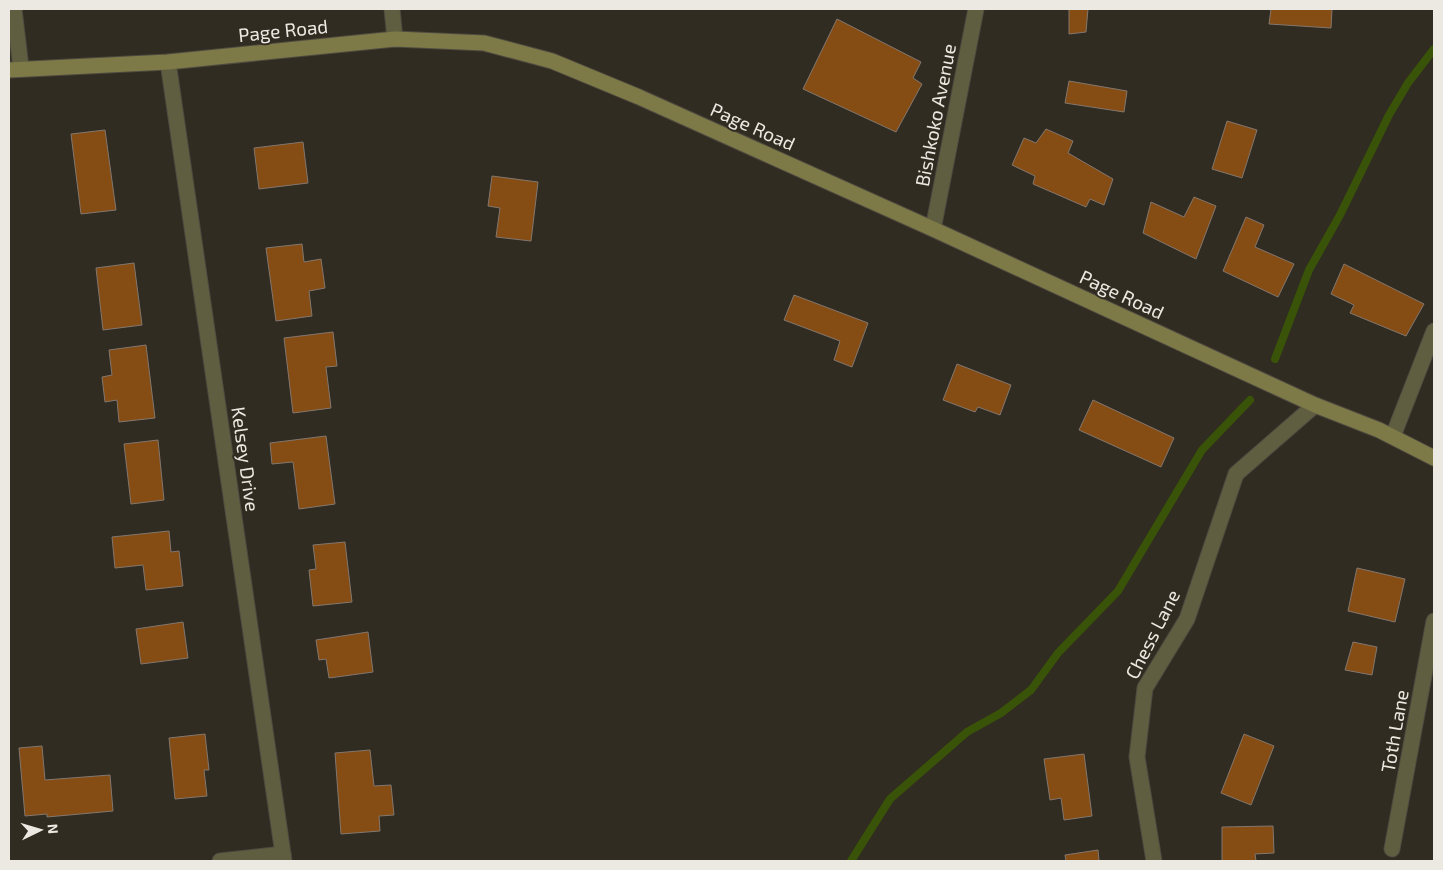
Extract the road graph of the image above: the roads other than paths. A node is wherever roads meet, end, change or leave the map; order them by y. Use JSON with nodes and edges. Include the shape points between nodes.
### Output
{"nodes":[{"id":1,"x":14,"y":9,"type":"edge"},
{"id":2,"x":392,"y":9,"type":"edge"},
{"id":3,"x":976,"y":9,"type":"edge"},
{"id":4,"x":395,"y":39,"type":"junction"},
{"id":5,"x":168,"y":62,"type":"junction"},
{"id":6,"x":15,"y":69,"type":"edge"},
{"id":7,"x":933,"y":229,"type":"junction"},
{"id":8,"x":1434,"y":331,"type":"edge"},
{"id":9,"x":1315,"y":405,"type":"junction"},
{"id":10,"x":1393,"y":436,"type":"junction"},
{"id":11,"x":1434,"y":458,"type":"edge"},
{"id":12,"x":1434,"y":621,"type":"edge"},
{"id":13,"x":1392,"y":849,"type":"dead end"},
{"id":14,"x":284,"y":858,"type":"edge"},
{"id":15,"x":220,"y":861,"type":"edge"},
{"id":16,"x":1154,"y":861,"type":"edge"}],
"edges":[{"from":1,"to":6,"type":"street"},
{"from":2,"to":4,"type":"street"},
{"from":3,"to":7,"type":"street","name":"Bishkoko Avenue"},
{"from":4,"to":5,"type":"main road","name":"Page Road"},
{"from":4,"to":7,"type":"main road","name":"Page Road","via":[[484,43],[552,61]]},
{"from":5,"to":6,"type":"main road","name":"Page Road"},
{"from":5,"to":14,"type":"street","name":"Kelsey Drive"},
{"from":7,"to":9,"type":"main road","name":"Page Road"},
{"from":8,"to":10,"type":"street"},
{"from":9,"to":10,"type":"main road","name":"Page Road"},
{"from":9,"to":16,"type":"street","name":"Chess Lane","via":[[1236,474],[1187,619],[1145,688],[1137,757]]},
{"from":10,"to":11,"type":"main road","name":"Page Road"},
{"from":12,"to":13,"type":"street","name":"Toth Lane"},
{"from":14,"to":15,"type":"street"}]}
